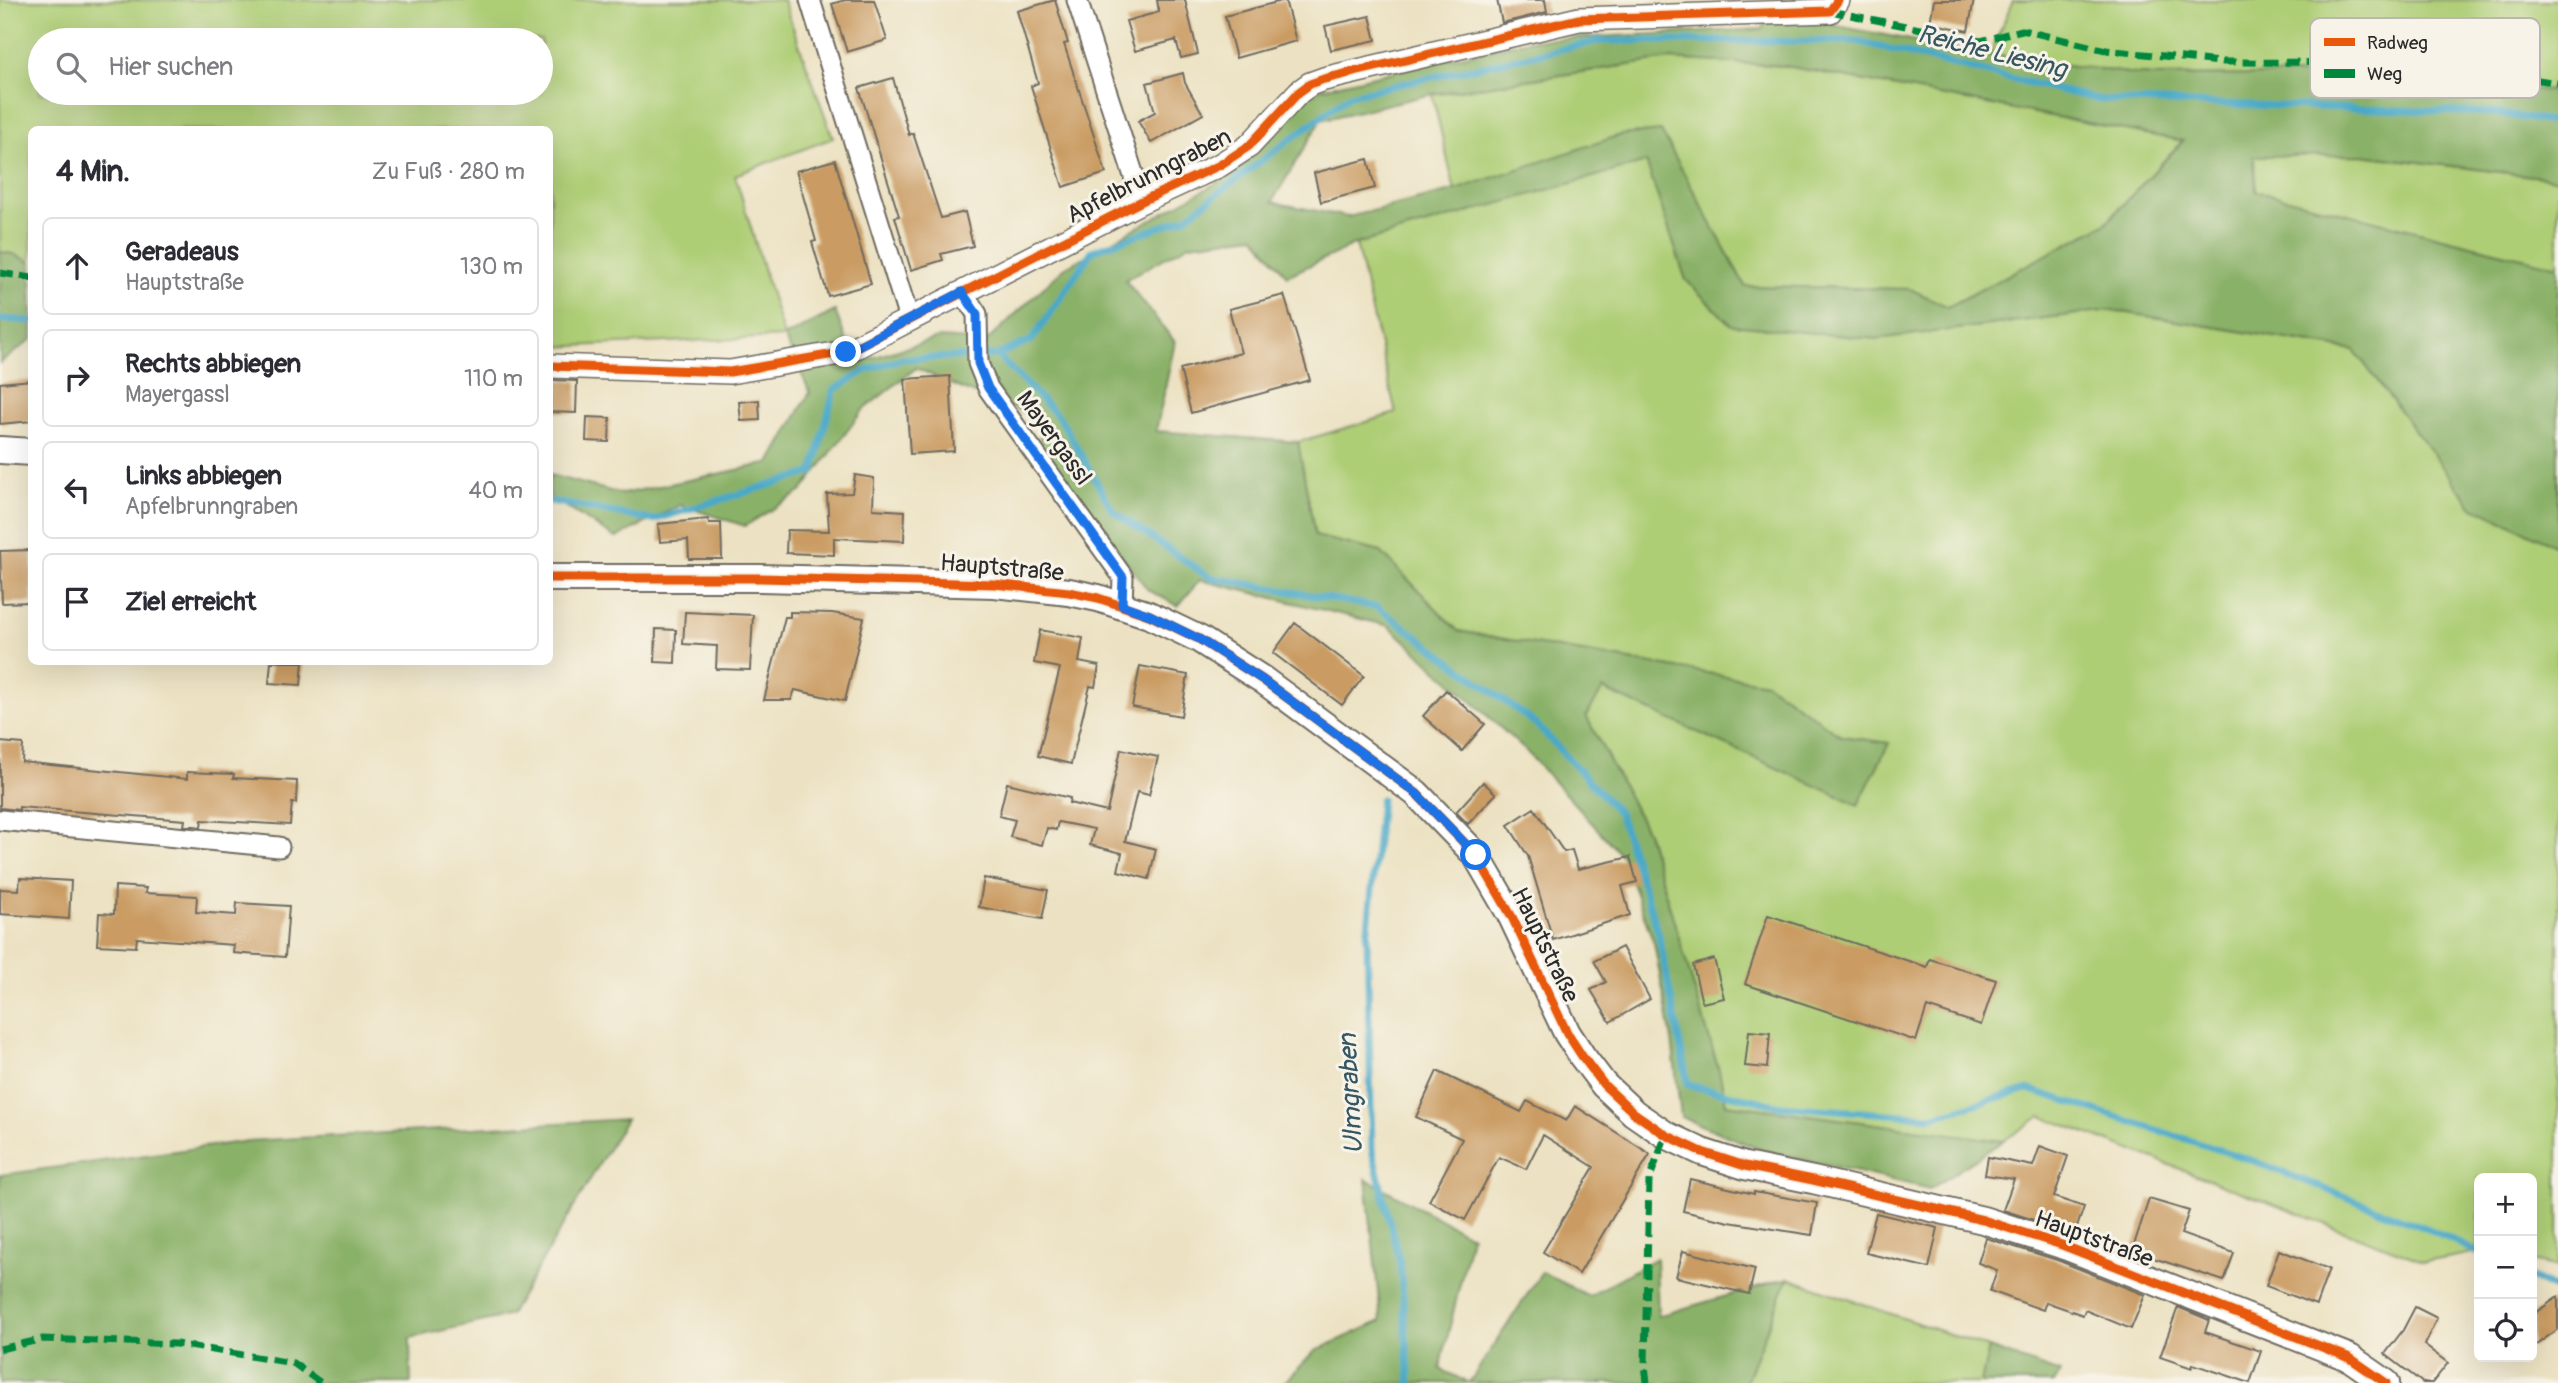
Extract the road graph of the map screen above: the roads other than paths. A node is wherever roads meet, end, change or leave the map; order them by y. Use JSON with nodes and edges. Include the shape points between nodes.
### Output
{"nodes":[{"id":1,"x":810,"y":0,"type":"edge"},
{"id":2,"x":1077,"y":0,"type":"edge"},
{"id":3,"x":1838,"y":0,"type":"edge"},
{"id":4,"x":1142,"y":201,"type":"junction"},
{"id":5,"x":962,"y":292,"type":"junction"},
{"id":6,"x":909,"y":319,"type":"junction"},
{"id":7,"x":553,"y":366,"type":"edge"},
{"id":8,"x":0,"y":450,"type":"edge"},
{"id":9,"x":28,"y":452,"type":"edge"},
{"id":10,"x":553,"y":578,"type":"edge"},
{"id":11,"x":1122,"y":605,"type":"junction"},
{"id":12,"x":0,"y":820,"type":"edge"},
{"id":13,"x":279,"y":847,"type":"dead end"},
{"id":14,"x":2386,"y":1383,"type":"edge"}],
"edges":[{"from":1,"to":6,"type":"street"},
{"from":2,"to":4,"type":"street","name":"Apfelbrunngraben"},
{"from":3,"to":4,"type":"street","name":"Apfelbrunngraben","via":[[1830,11],[1579,19],[1324,79],[1299,92],[1237,155]]},
{"from":4,"to":5,"type":"street","name":"Apfelbrunngraben"},
{"from":5,"to":6,"type":"street","name":"Apfelbrunngraben"},
{"from":5,"to":11,"type":"street","name":"Mayergassl","via":[[977,314],[978,363],[988,388],[1123,577]]},
{"from":6,"to":7,"type":"street","name":"Apfelbrunngraben","via":[[846,352],[730,372]]},
{"from":8,"to":9,"type":"main road"},
{"from":10,"to":11,"type":"main road","name":"Hauptstraße","via":[[955,582],[1035,587]]},
{"from":11,"to":14,"type":"main road","name":"Hauptstraße","via":[[1174,626],[1223,654],[1416,793],[1476,855],[1582,1056],[1604,1085],[1666,1135],[1745,1166],[1983,1220],[2062,1245],[2350,1358]]},
{"from":12,"to":13,"type":"street"}]}
